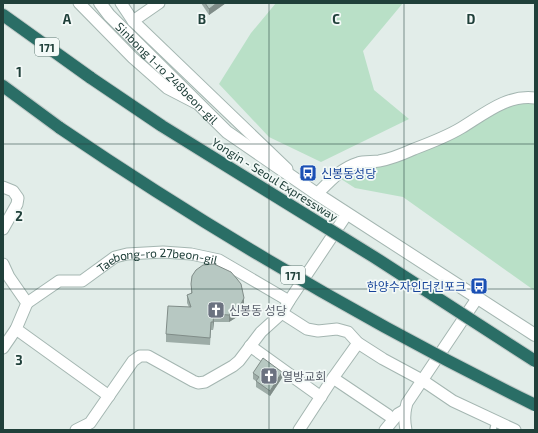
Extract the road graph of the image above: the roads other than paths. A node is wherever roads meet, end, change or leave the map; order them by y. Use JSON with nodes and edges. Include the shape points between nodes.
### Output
{"nodes":[{"id":1,"x":79,"y":3,"type":"edge"},
{"id":2,"x":100,"y":3,"type":"edge"},
{"id":3,"x":121,"y":3,"type":"edge"},
{"id":4,"x":159,"y":3,"type":"edge"},
{"id":5,"x":3,"y":15,"type":"edge"},
{"id":6,"x":133,"y":21,"type":"junction"},
{"id":7,"x":3,"y":86,"type":"edge"},
{"id":8,"x":535,"y":98,"type":"edge"},
{"id":9,"x":200,"y":105,"type":"junction"},
{"id":10,"x":3,"y":186,"type":"edge"},
{"id":11,"x":304,"y":186,"type":"junction"},
{"id":12,"x":317,"y":194,"type":"junction"},
{"id":13,"x":347,"y":214,"type":"junction"},
{"id":14,"x":3,"y":230,"type":"edge"},
{"id":15,"x":3,"y":264,"type":"edge"},
{"id":16,"x":478,"y":297,"type":"junction"},
{"id":17,"x":289,"y":301,"type":"junction"},
{"id":18,"x":27,"y":302,"type":"junction"},
{"id":19,"x":282,"y":313,"type":"junction"},
{"id":20,"x":16,"y":329,"type":"junction"},
{"id":21,"x":535,"y":334,"type":"edge"},
{"id":22,"x":358,"y":343,"type":"junction"},
{"id":23,"x":250,"y":346,"type":"junction"},
{"id":24,"x":3,"y":348,"type":"edge"},
{"id":25,"x":535,"y":360,"type":"edge"},
{"id":26,"x":333,"y":378,"type":"junction"},
{"id":27,"x":422,"y":380,"type":"junction"},
{"id":28,"x":109,"y":396,"type":"junction"},
{"id":29,"x":321,"y":397,"type":"junction"},
{"id":30,"x":535,"y":405,"type":"edge"},
{"id":31,"x":405,"y":410,"type":"junction"},
{"id":32,"x":388,"y":415,"type":"dead end"},
{"id":33,"x":494,"y":426,"type":"edge"},
{"id":34,"x":76,"y":430,"type":"edge"},
{"id":35,"x":299,"y":430,"type":"edge"},
{"id":36,"x":385,"y":430,"type":"edge"},
{"id":37,"x":406,"y":430,"type":"edge"},
{"id":38,"x":515,"y":430,"type":"edge"}],
"edges":[{"from":1,"to":9,"type":"street","via":[[133,58],[167,88]]},
{"from":2,"to":9,"type":"street","name":"Sinbong 1-ro 248beon-gil","via":[[109,16]]},
{"from":3,"to":6,"type":"street"},
{"from":4,"to":6,"type":"street"},
{"from":5,"to":25,"type":"highway","name":"Yongin - Seoul Expressway","number":"171","bridge":true,"via":[[162,126]]},
{"from":6,"to":11,"type":"street"},
{"from":7,"to":30,"type":"highway","number":"171","bridge":true,"via":[[134,178],[270,262],[389,330]]},
{"from":8,"to":12,"type":"street","via":[[526,97],[511,101],[487,111],[461,128],[413,150],[380,160],[358,163],[339,173]]},
{"from":9,"to":11,"type":"street","name":"Sinbong 1-ro 248beon-gil","via":[[227,132]]},
{"from":10,"to":14,"type":"street","via":[[13,191],[18,198]]},
{"from":11,"to":12,"type":"street","name":"Sinbong 1-ro 248beon-gil"},
{"from":12,"to":13,"type":"street"},
{"from":13,"to":16,"type":"street"},
{"from":13,"to":17,"type":"street"},
{"from":15,"to":18,"type":"street"},
{"from":16,"to":21,"type":"street"},
{"from":16,"to":27,"type":"street"},
{"from":17,"to":18,"type":"street","name":"Taebong-ro 27beon-gil","via":[[220,260],[163,252],[115,257],[82,281],[59,281]]},
{"from":17,"to":19,"type":"street"},
{"from":18,"to":20,"type":"street"},
{"from":19,"to":22,"type":"street","via":[[307,329],[342,330],[353,336]]},
{"from":19,"to":23,"type":"street"},
{"from":20,"to":24,"type":"street"},
{"from":20,"to":28,"type":"street"},
{"from":22,"to":26,"type":"street"},
{"from":22,"to":27,"type":"street"},
{"from":23,"to":28,"type":"street","via":[[233,366],[201,383],[148,356],[140,356],[133,361]]},
{"from":23,"to":29,"type":"street"},
{"from":26,"to":29,"type":"street"},
{"from":26,"to":32,"type":"street"},
{"from":27,"to":31,"type":"street"},
{"from":27,"to":33,"type":"street"},
{"from":28,"to":34,"type":"street","via":[[90,423]]},
{"from":29,"to":35,"type":"street"},
{"from":31,"to":36,"type":"street","via":[[398,414]]},
{"from":31,"to":37,"type":"street"},
{"from":33,"to":38,"type":"street"}]}
